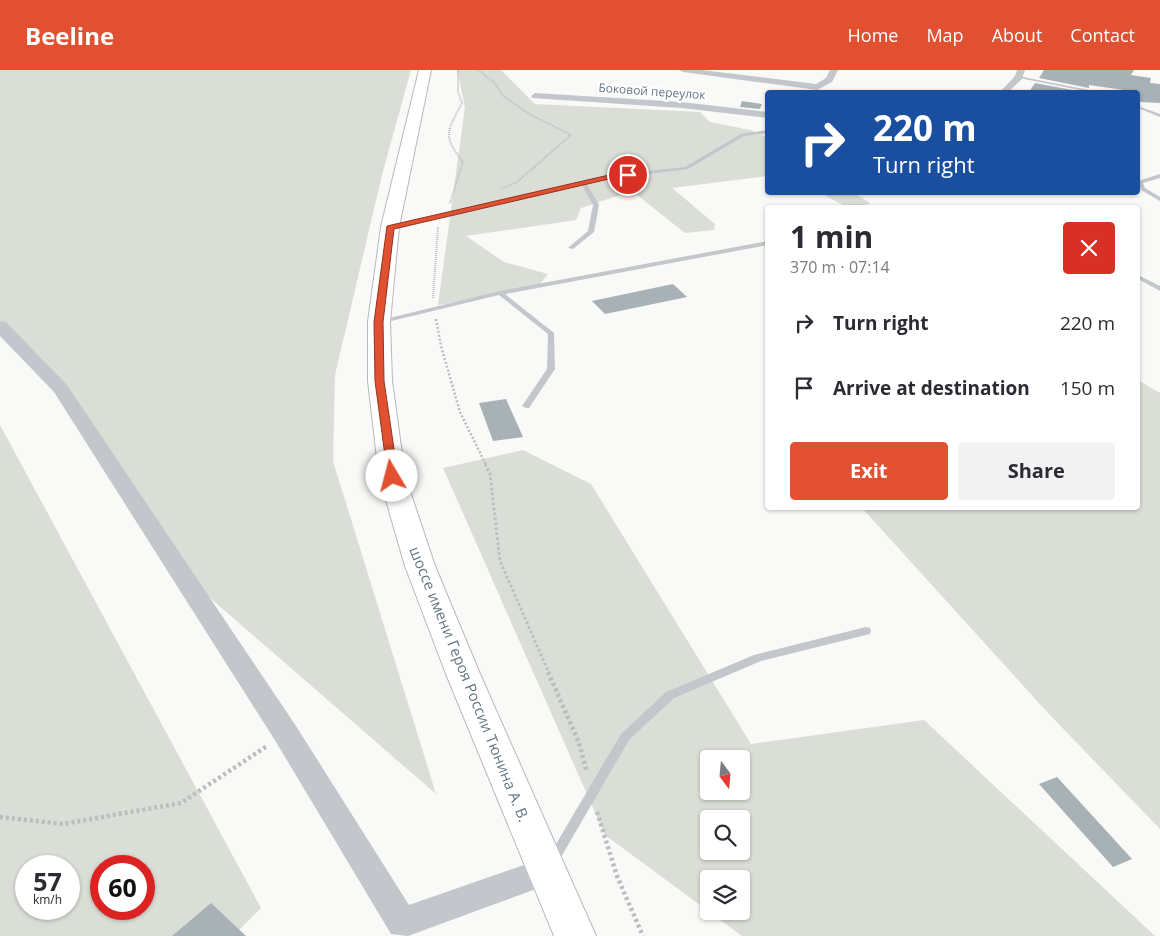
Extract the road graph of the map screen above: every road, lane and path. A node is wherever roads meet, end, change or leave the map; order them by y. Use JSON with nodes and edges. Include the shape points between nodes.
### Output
{"nodes":[{"id":1,"x":424,"y":70,"type":"edge"},
{"id":2,"x":458,"y":70,"type":"edge"},
{"id":3,"x":478,"y":70,"type":"edge"},
{"id":4,"x":683,"y":70,"type":"edge"},
{"id":5,"x":834,"y":70,"type":"edge"},
{"id":6,"x":1020,"y":73,"type":"edge"},
{"id":7,"x":816,"y":90,"type":"edge"},
{"id":8,"x":1006,"y":90,"type":"edge"},
{"id":9,"x":1086,"y":90,"type":"edge"},
{"id":10,"x":535,"y":96,"type":"dead end"},
{"id":11,"x":1140,"y":107,"type":"edge"},
{"id":12,"x":765,"y":115,"type":"edge"},
{"id":13,"x":1160,"y":116,"type":"edge"},
{"id":14,"x":765,"y":131,"type":"edge"},
{"id":15,"x":1160,"y":176,"type":"edge"},
{"id":16,"x":584,"y":183,"type":"junction"},
{"id":17,"x":499,"y":190,"type":"dead end"},
{"id":18,"x":1160,"y":199,"type":"edge"},
{"id":19,"x":439,"y":216,"type":"junction"},
{"id":20,"x":390,"y":227,"type":"junction"},
{"id":21,"x":765,"y":245,"type":"edge"},
{"id":22,"x":571,"y":248,"type":"dead end"},
{"id":23,"x":1140,"y":277,"type":"edge"},
{"id":24,"x":1160,"y":289,"type":"edge"},
{"id":25,"x":500,"y":294,"type":"junction"},
{"id":26,"x":434,"y":309,"type":"junction"},
{"id":27,"x":379,"y":322,"type":"junction"},
{"id":28,"x":0,"y":326,"type":"edge"},
{"id":29,"x":526,"y":406,"type":"dead end"},
{"id":30,"x":866,"y":632,"type":"dead end"},
{"id":31,"x":286,"y":734,"type":"junction"},
{"id":32,"x":592,"y":794,"type":"junction"},
{"id":33,"x":0,"y":817,"type":"edge"},
{"id":34,"x":547,"y":871,"type":"junction"},
{"id":35,"x":402,"y":930,"type":"edge"},
{"id":36,"x":575,"y":936,"type":"edge"},
{"id":37,"x":643,"y":936,"type":"edge"}],
"edges":[{"from":1,"to":20,"type":"main road","name":"шоссе имени Героя России Тюнина А. В."},
{"from":2,"to":19,"type":"path","via":[[458,92],[462,103],[449,128],[450,145],[463,162],[446,213]]},
{"from":3,"to":17,"type":"path","via":[[494,82],[503,96],[531,115],[571,135],[517,182]]},
{"from":4,"to":7,"type":"street"},
{"from":5,"to":7,"type":"street","via":[[829,80]]},
{"from":6,"to":8,"type":"street"},
{"from":6,"to":9,"type":"lane"},
{"from":10,"to":12,"type":"street","name":"Боковой переулок","via":[[681,105]]},
{"from":11,"to":13,"type":"lane"},
{"from":14,"to":16,"type":"lane","via":[[742,135],[686,168]]},
{"from":15,"to":18,"type":"lane","via":[[1140,182],[1143,189]]},
{"from":16,"to":19,"type":"lane"},
{"from":16,"to":22,"type":"lane","via":[[596,206],[591,232]]},
{"from":19,"to":20,"type":"lane"},
{"from":19,"to":26,"type":"path","via":[[432,296]]},
{"from":20,"to":27,"type":"main road","name":"шоссе имени Героя России Тюнина А. В."},
{"from":21,"to":25,"type":"lane"},
{"from":23,"to":24,"type":"lane"},
{"from":25,"to":26,"type":"lane"},
{"from":25,"to":29,"type":"lane","via":[[551,333],[551,369]]},
{"from":26,"to":27,"type":"lane"},
{"from":26,"to":32,"type":"path","via":[[460,412],[490,474],[500,561],[579,743]]},
{"from":27,"to":34,"type":"main road","name":"шоссе имени Героя России Тюнина А. В.","via":[[380,381],[392,476],[420,566]]},
{"from":28,"to":31,"type":"street","via":[[61,389]]},
{"from":30,"to":32,"type":"lane","via":[[758,658],[670,694],[626,737]]},
{"from":31,"to":33,"type":"path","via":[[181,803],[63,824]]},
{"from":31,"to":35,"type":"street"},
{"from":32,"to":34,"type":"lane"},
{"from":32,"to":37,"type":"path","via":[[604,840],[626,901]]},
{"from":34,"to":35,"type":"street"},
{"from":34,"to":36,"type":"main road","name":"шоссе имени Героя России Тюнина А. В."}]}
